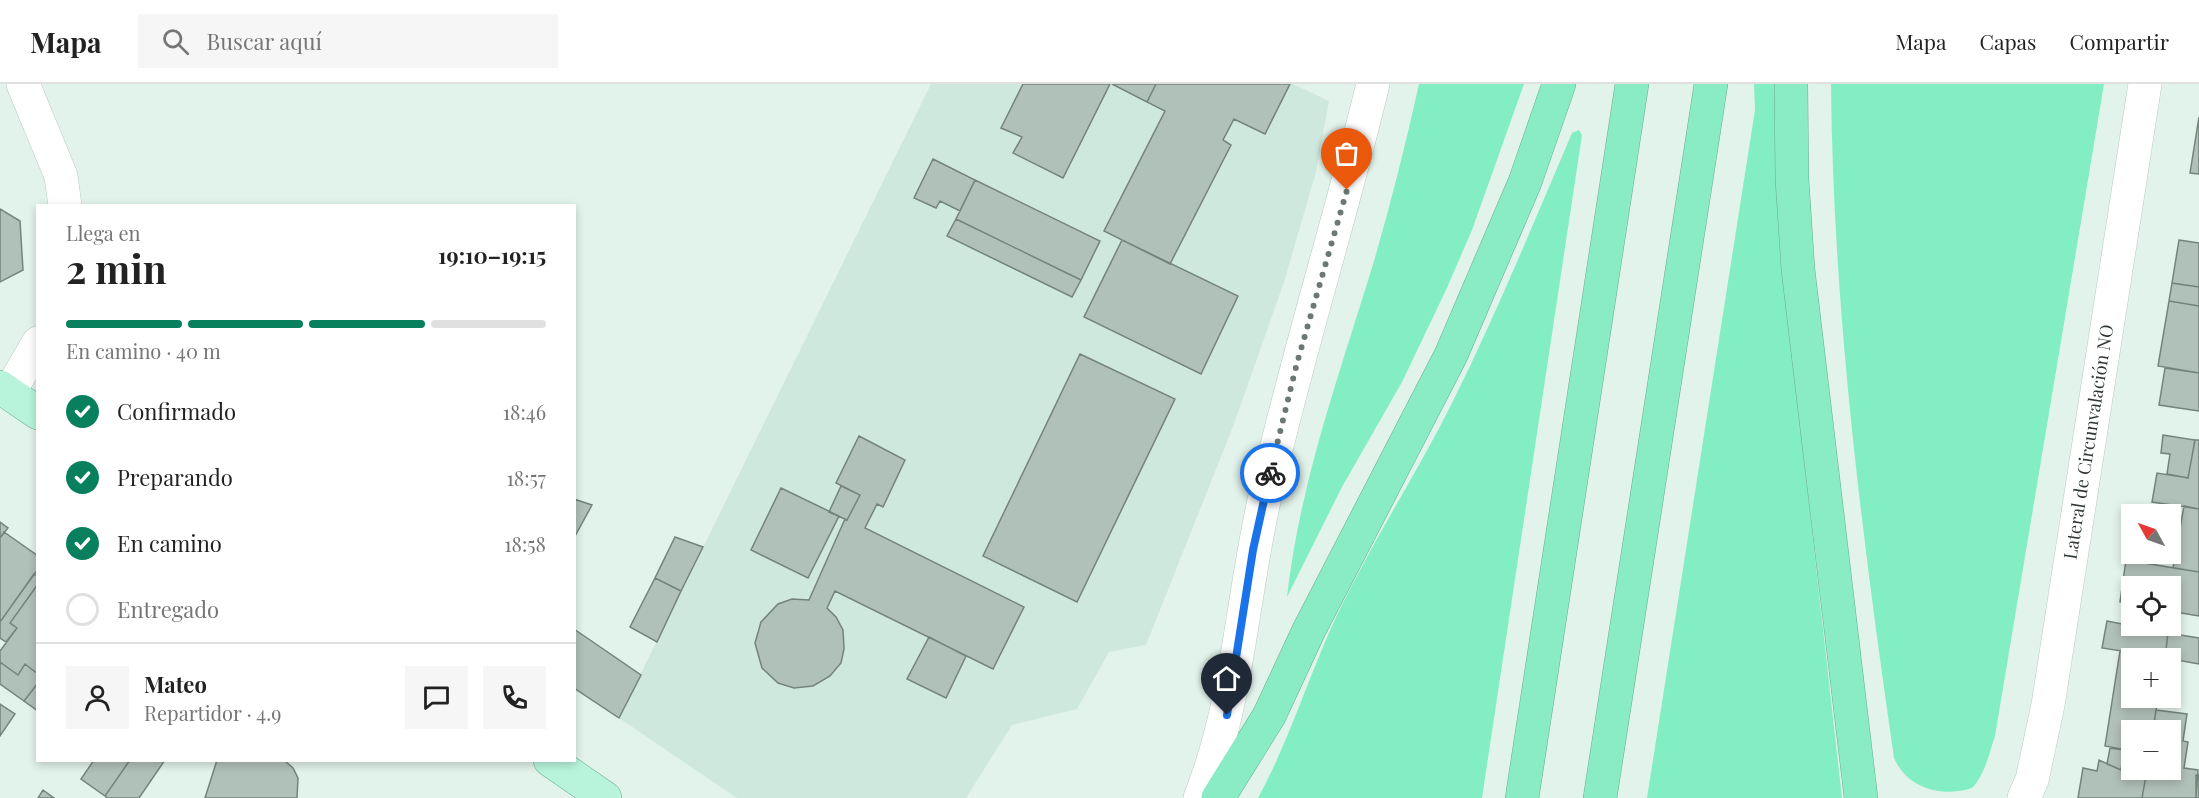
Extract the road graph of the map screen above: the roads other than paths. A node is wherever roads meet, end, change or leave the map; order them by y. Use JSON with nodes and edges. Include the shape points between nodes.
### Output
{"nodes":[{"id":1,"x":23,"y":84,"type":"edge"},
{"id":2,"x":1373,"y":84,"type":"edge"},
{"id":3,"x":1559,"y":84,"type":"edge"},
{"id":4,"x":1632,"y":84,"type":"edge"},
{"id":5,"x":1711,"y":84,"type":"edge"},
{"id":6,"x":1791,"y":84,"type":"edge"},
{"id":7,"x":2145,"y":84,"type":"edge"},
{"id":8,"x":65,"y":204,"type":"edge"},
{"id":9,"x":36,"y":346,"type":"edge"},
{"id":10,"x":4,"y":390,"type":"edge"},
{"id":11,"x":36,"y":411,"type":"edge"},
{"id":12,"x":553,"y":762,"type":"edge"},
{"id":13,"x":1861,"y":796,"type":"edge"},
{"id":14,"x":605,"y":798,"type":"edge"},
{"id":15,"x":1200,"y":798,"type":"edge"},
{"id":16,"x":1218,"y":798,"type":"edge"},
{"id":17,"x":1522,"y":798,"type":"edge"},
{"id":18,"x":1600,"y":798,"type":"edge"},
{"id":19,"x":2024,"y":798,"type":"edge"}],
"edges":[{"from":1,"to":8,"type":"street","via":[[61,176]]},
{"from":2,"to":15,"type":"street","via":[[1287,403],[1253,550],[1227,715]]},
{"from":3,"to":16,"type":"highway","via":[[1525,182],[1451,355],[1269,716]]},
{"from":4,"to":17,"type":"highway"},
{"from":5,"to":18,"type":"highway"},
{"from":6,"to":13,"type":"highway","via":[[1798,269]]},
{"from":7,"to":19,"type":"street","name":"Lateral de Circunvalación NO","via":[[2048,705],[2032,780]]},
{"from":9,"to":10,"type":"street"},
{"from":10,"to":11,"type":"main road"},
{"from":12,"to":14,"type":"main road"}]}
